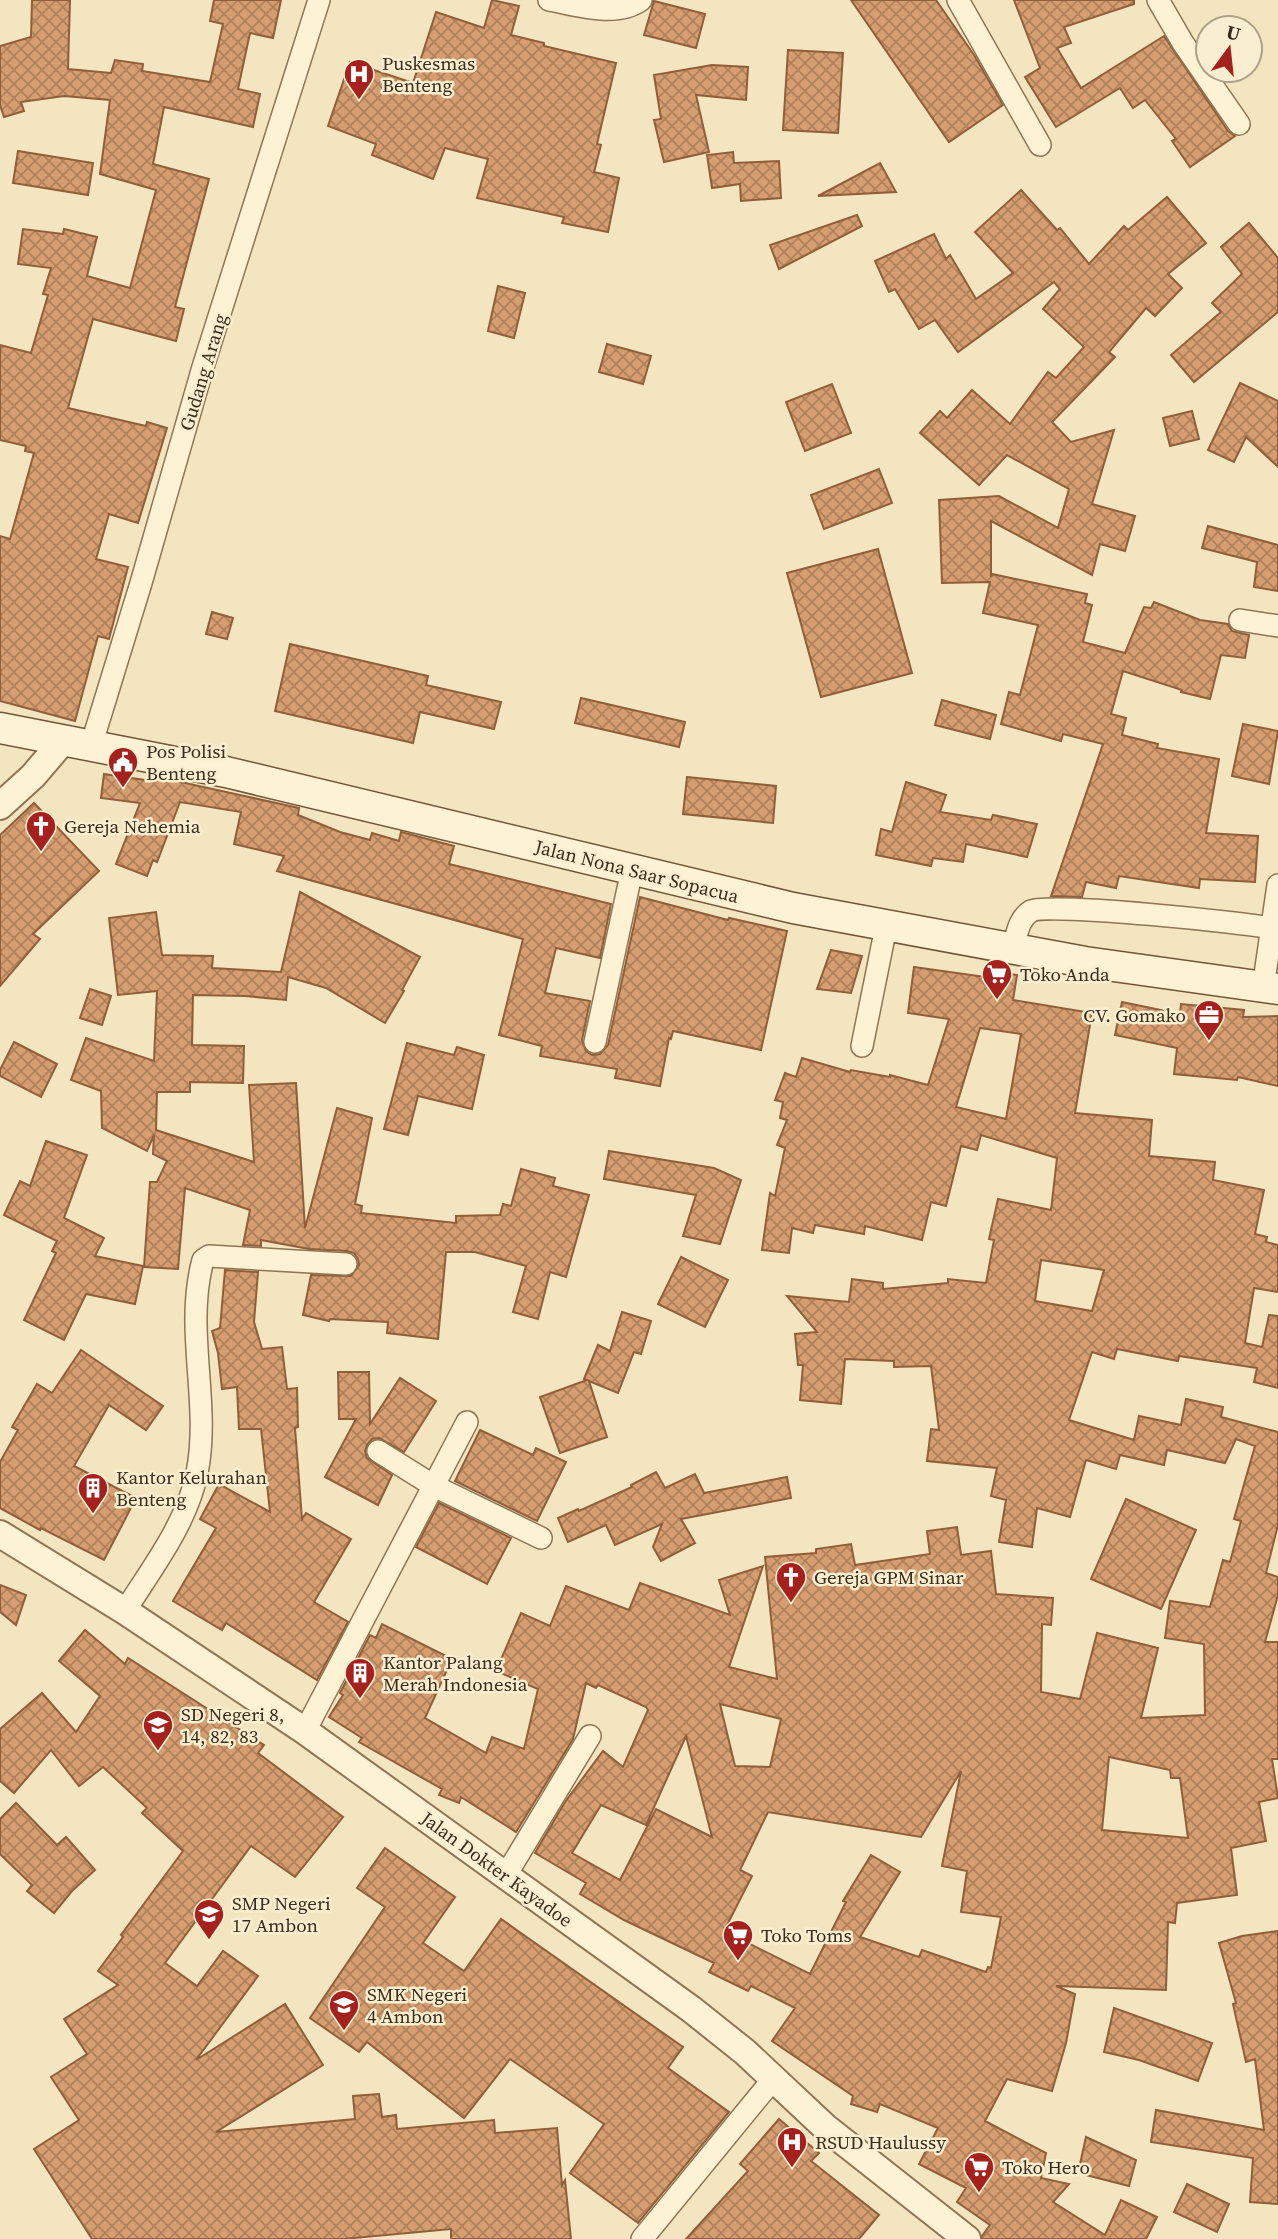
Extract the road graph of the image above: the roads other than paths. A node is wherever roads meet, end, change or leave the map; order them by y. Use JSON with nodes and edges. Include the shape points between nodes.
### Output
{"nodes":[{"id":1,"x":319,"y":0,"type":"edge"},
{"id":2,"x":549,"y":0,"type":"edge"},
{"id":3,"x":641,"y":0,"type":"edge"},
{"id":4,"x":958,"y":0,"type":"edge"},
{"id":5,"x":1158,"y":0,"type":"edge"},
{"id":6,"x":1238,"y":124,"type":"dead end"},
{"id":7,"x":1040,"y":145,"type":"dead end"},
{"id":8,"x":1240,"y":620,"type":"dead end"},
{"id":9,"x":1278,"y":626,"type":"edge"},
{"id":10,"x":0,"y":728,"type":"edge"},
{"id":11,"x":62,"y":741,"type":"junction"},
{"id":12,"x":91,"y":746,"type":"junction"},
{"id":13,"x":0,"y":806,"type":"edge"},
{"id":14,"x":632,"y":870,"type":"junction"},
{"id":15,"x":1278,"y":885,"type":"edge"},
{"id":16,"x":886,"y":927,"type":"junction"},
{"id":17,"x":1275,"y":928,"type":"edge"},
{"id":18,"x":1013,"y":948,"type":"junction"},
{"id":19,"x":1270,"y":989,"type":"edge"},
{"id":20,"x":595,"y":1042,"type":"dead end"},
{"id":21,"x":862,"y":1046,"type":"dead end"},
{"id":22,"x":346,"y":1264,"type":"dead end"},
{"id":23,"x":467,"y":1422,"type":"dead end"},
{"id":24,"x":378,"y":1451,"type":"dead end"},
{"id":25,"x":434,"y":1486,"type":"junction"},
{"id":26,"x":0,"y":1534,"type":"edge"},
{"id":27,"x":541,"y":1538,"type":"dead end"},
{"id":28,"x":125,"y":1611,"type":"junction"},
{"id":29,"x":305,"y":1731,"type":"junction"},
{"id":30,"x":590,"y":1736,"type":"dead end"},
{"id":31,"x":506,"y":1875,"type":"junction"},
{"id":32,"x":774,"y":2078,"type":"junction"},
{"id":33,"x":642,"y":2239,"type":"edge"},
{"id":34,"x":967,"y":2239,"type":"edge"}],
"edges":[{"from":1,"to":12,"type":"street","name":"Gudang Arang","via":[[203,367]]},
{"from":2,"to":3,"type":"street","via":[[612,9],[631,7]]},
{"from":4,"to":7,"type":"street"},
{"from":5,"to":6,"type":"street"},
{"from":8,"to":9,"type":"street"},
{"from":10,"to":11,"type":"main road","name":"Jalan Nona Saar Sopacua"},
{"from":11,"to":12,"type":"main road","name":"Jalan Nona Saar Sopacua"},
{"from":11,"to":13,"type":"street"},
{"from":12,"to":14,"type":"main road","name":"Jalan Nona Saar Sopacua","via":[[226,772]]},
{"from":14,"to":16,"type":"main road","name":"Jalan Nona Saar Sopacua"},
{"from":14,"to":20,"type":"street"},
{"from":15,"to":17,"type":"street"},
{"from":16,"to":18,"type":"main road","name":"Jalan Nona Saar Sopacua"},
{"from":16,"to":21,"type":"street"},
{"from":17,"to":18,"type":"street","via":[[1042,908],[1030,911],[1020,922]]},
{"from":17,"to":19,"type":"street"},
{"from":18,"to":19,"type":"main road","name":"Jalan Nona Saar Sopacua"},
{"from":22,"to":28,"type":"street","via":[[209,1256],[203,1260],[195,1300],[198,1471],[184,1512]]},
{"from":23,"to":25,"type":"street"},
{"from":24,"to":25,"type":"street"},
{"from":25,"to":27,"type":"street"},
{"from":25,"to":29,"type":"street"},
{"from":26,"to":28,"type":"street","name":"Jalan Dokter Kayadoe"},
{"from":28,"to":29,"type":"street","name":"Jalan Dokter Kayadoe"},
{"from":29,"to":31,"type":"street","name":"Jalan Dokter Kayadoe"},
{"from":30,"to":31,"type":"street"},
{"from":31,"to":32,"type":"street","name":"Jalan Dokter Kayadoe","via":[[691,2009]]},
{"from":32,"to":33,"type":"street"},
{"from":32,"to":34,"type":"street","name":"Jalan Dokter Kayadoe","via":[[825,2127]]}]}
